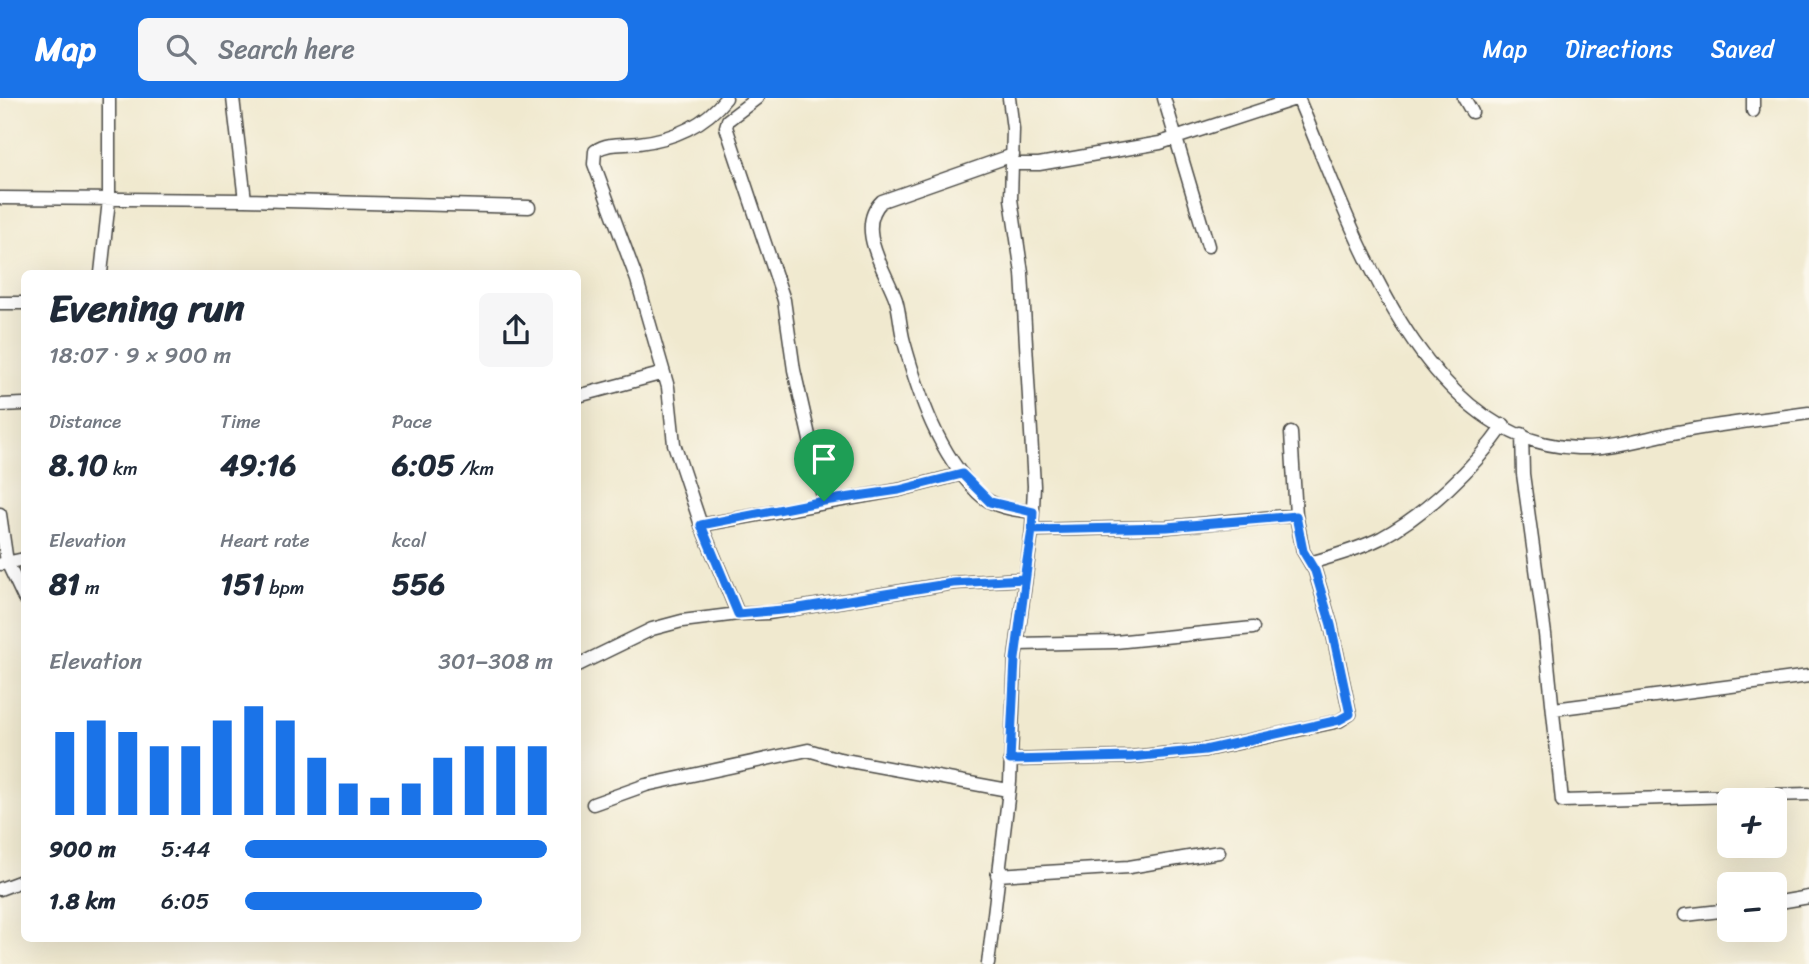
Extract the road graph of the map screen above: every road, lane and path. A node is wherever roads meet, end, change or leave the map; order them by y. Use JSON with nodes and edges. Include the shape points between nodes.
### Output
{"nodes":[{"id":1,"x":109,"y":98,"type":"edge"},
{"id":2,"x":233,"y":98,"type":"edge"},
{"id":3,"x":726,"y":98,"type":"edge"},
{"id":4,"x":757,"y":98,"type":"edge"},
{"id":5,"x":1009,"y":98,"type":"edge"},
{"id":6,"x":1164,"y":98,"type":"edge"},
{"id":7,"x":1298,"y":98,"type":"edge"},
{"id":8,"x":1464,"y":98,"type":"edge"},
{"id":9,"x":1472,"y":112,"type":"dead end"},
{"id":10,"x":1175,"y":139,"type":"junction"},
{"id":11,"x":1012,"y":160,"type":"junction"},
{"id":12,"x":0,"y":198,"type":"edge"},
{"id":13,"x":109,"y":200,"type":"junction"},
{"id":14,"x":246,"y":200,"type":"junction"},
{"id":15,"x":529,"y":207,"type":"dead end"},
{"id":16,"x":1208,"y":246,"type":"dead end"},
{"id":17,"x":102,"y":270,"type":"edge"},
{"id":18,"x":0,"y":303,"type":"edge"},
{"id":19,"x":21,"y":303,"type":"edge"},
{"id":20,"x":664,"y":373,"type":"junction"},
{"id":21,"x":581,"y":396,"type":"edge"},
{"id":22,"x":21,"y":404,"type":"edge"},
{"id":23,"x":0,"y":405,"type":"edge"},
{"id":24,"x":1809,"y":413,"type":"edge"},
{"id":25,"x":1504,"y":425,"type":"junction"},
{"id":26,"x":1291,"y":433,"type":"dead end"},
{"id":27,"x":1522,"y":434,"type":"junction"},
{"id":28,"x":962,"y":474,"type":"junction"},
{"id":29,"x":824,"y":501,"type":"junction"},
{"id":30,"x":1033,"y":512,"type":"junction"},
{"id":31,"x":0,"y":514,"type":"edge"},
{"id":32,"x":1296,"y":516,"type":"junction"},
{"id":33,"x":701,"y":525,"type":"junction"},
{"id":34,"x":1032,"y":530,"type":"junction"},
{"id":35,"x":21,"y":560,"type":"edge"},
{"id":36,"x":1311,"y":563,"type":"junction"},
{"id":37,"x":4,"y":564,"type":"edge"},
{"id":38,"x":1024,"y":579,"type":"junction"},
{"id":39,"x":21,"y":593,"type":"edge"},
{"id":40,"x":738,"y":614,"type":"junction"},
{"id":41,"x":1253,"y":628,"type":"dead end"},
{"id":42,"x":1017,"y":644,"type":"junction"},
{"id":43,"x":581,"y":664,"type":"edge"},
{"id":44,"x":1809,"y":676,"type":"edge"},
{"id":45,"x":1554,"y":709,"type":"junction"},
{"id":46,"x":1010,"y":760,"type":"junction"},
{"id":47,"x":1008,"y":790,"type":"junction"},
{"id":48,"x":1809,"y":794,"type":"edge"},
{"id":49,"x":593,"y":804,"type":"dead end"},
{"id":50,"x":1219,"y":852,"type":"dead end"},
{"id":51,"x":997,"y":875,"type":"junction"},
{"id":52,"x":21,"y":881,"type":"edge"},
{"id":53,"x":0,"y":889,"type":"edge"},
{"id":54,"x":1809,"y":897,"type":"edge"},
{"id":55,"x":1787,"y":901,"type":"edge"},
{"id":56,"x":1717,"y":911,"type":"edge"},
{"id":57,"x":1685,"y":915,"type":"dead end"},
{"id":58,"x":988,"y":964,"type":"edge"}],
"edges":[{"from":1,"to":13,"type":"street"},
{"from":2,"to":14,"type":"street"},
{"from":3,"to":20,"type":"street","via":[[703,122],[680,132],[595,151],[594,164],[637,280]]},
{"from":4,"to":29,"type":"street","via":[[727,120],[726,127],[780,284]]},
{"from":5,"to":11,"type":"street"},
{"from":6,"to":10,"type":"street"},
{"from":7,"to":10,"type":"street"},
{"from":7,"to":25,"type":"street","via":[[1396,316],[1452,391]]},
{"from":8,"to":9,"type":"street"},
{"from":10,"to":11,"type":"street","via":[[1040,164]]},
{"from":10,"to":16,"type":"street"},
{"from":11,"to":28,"type":"street","via":[[882,201],[871,221],[872,238],[895,298],[914,374],[942,445]]},
{"from":11,"to":30,"type":"street","via":[[1011,199],[1027,351]]},
{"from":12,"to":13,"type":"street"},
{"from":13,"to":14,"type":"street"},
{"from":13,"to":17,"type":"street"},
{"from":14,"to":15,"type":"street"},
{"from":18,"to":19,"type":"street"},
{"from":20,"to":21,"type":"street"},
{"from":20,"to":33,"type":"street","via":[[671,431]]},
{"from":22,"to":23,"type":"street"},
{"from":24,"to":27,"type":"street","via":[[1598,447],[1560,446]]},
{"from":25,"to":27,"type":"street"},
{"from":25,"to":36,"type":"street","via":[[1470,469],[1393,531]]},
{"from":26,"to":32,"type":"street"},
{"from":27,"to":45,"type":"street"},
{"from":28,"to":29,"type":"street","via":[[899,490]]},
{"from":28,"to":30,"type":"street","via":[[990,502]]},
{"from":29,"to":33,"type":"street"},
{"from":30,"to":34,"type":"street"},
{"from":31,"to":37,"type":"street"},
{"from":32,"to":34,"type":"street","via":[[1167,527]]},
{"from":32,"to":36,"type":"street","via":[[1303,551]]},
{"from":33,"to":40,"type":"street"},
{"from":34,"to":38,"type":"street"},
{"from":35,"to":37,"type":"street"},
{"from":36,"to":46,"type":"street","via":[[1335,640],[1350,709],[1346,719],[1205,750]]},
{"from":37,"to":39,"type":"street"},
{"from":38,"to":40,"type":"street","via":[[953,583]]},
{"from":38,"to":42,"type":"street"},
{"from":40,"to":43,"type":"street","via":[[652,629]]},
{"from":41,"to":42,"type":"street","via":[[1083,644]]},
{"from":42,"to":46,"type":"street"},
{"from":44,"to":45,"type":"street"},
{"from":45,"to":48,"type":"street","via":[[1560,796],[1567,803]]},
{"from":46,"to":47,"type":"street"},
{"from":47,"to":49,"type":"street","via":[[808,750],[646,785]]},
{"from":47,"to":51,"type":"street"},
{"from":50,"to":51,"type":"street","via":[[1129,867]]},
{"from":51,"to":58,"type":"street"},
{"from":52,"to":53,"type":"street"},
{"from":54,"to":55,"type":"street"},
{"from":56,"to":57,"type":"street"}]}
